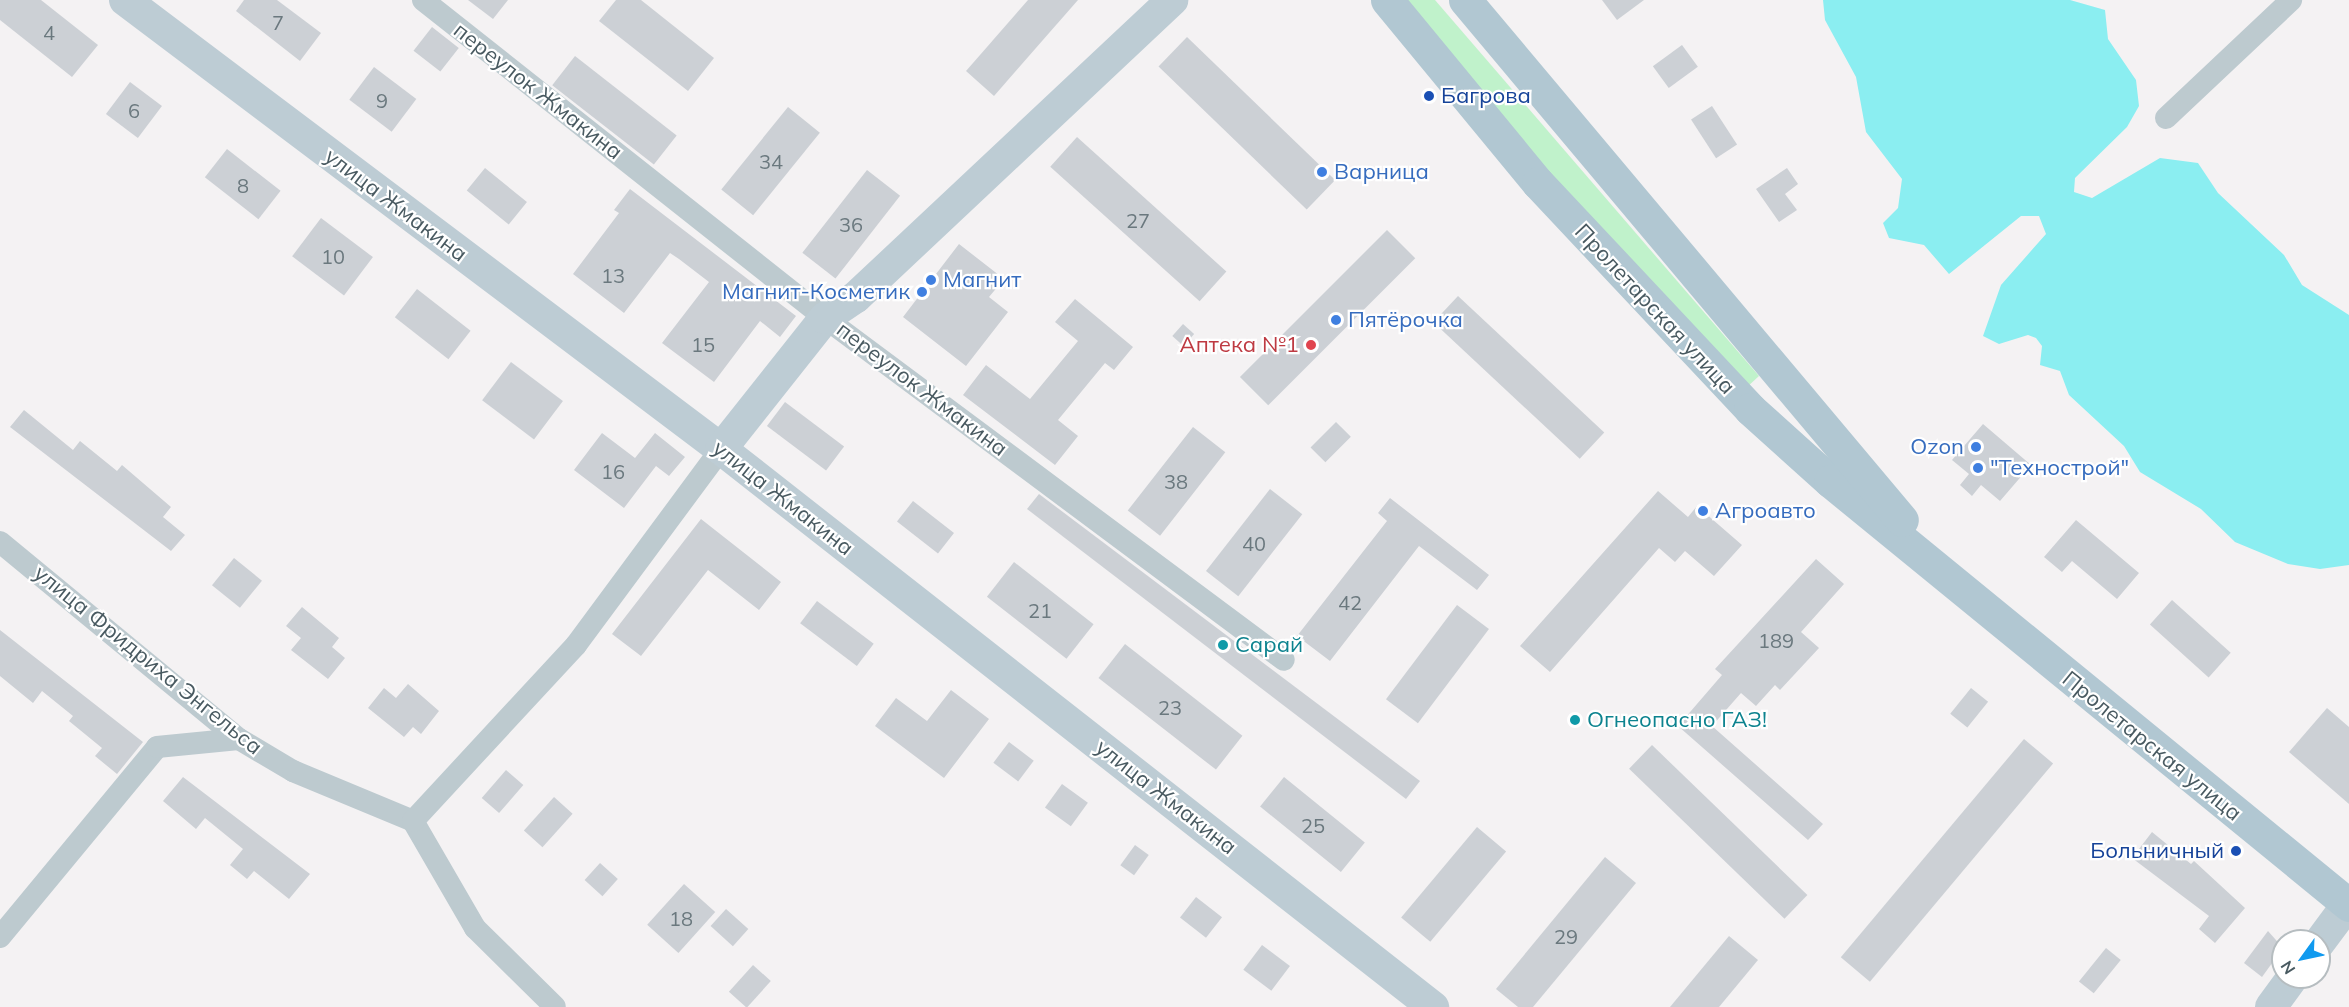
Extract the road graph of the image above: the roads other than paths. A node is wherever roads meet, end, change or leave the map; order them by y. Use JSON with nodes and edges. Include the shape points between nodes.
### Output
{"nodes":[{"id":1,"x":125,"y":0,"type":"edge"},
{"id":2,"x":423,"y":0,"type":"edge"},
{"id":3,"x":1172,"y":0,"type":"edge"},
{"id":4,"x":1387,"y":0,"type":"edge"},
{"id":5,"x":1465,"y":0,"type":"edge"},
{"id":6,"x":2291,"y":0,"type":"edge"},
{"id":7,"x":2166,"y":118,"type":"dead end"},
{"id":8,"x":825,"y":318,"type":"junction"},
{"id":9,"x":1782,"y":381,"type":"junction"},
{"id":10,"x":1750,"y":409,"type":"junction"},
{"id":11,"x":721,"y":449,"type":"junction"},
{"id":12,"x":0,"y":542,"type":"edge"},
{"id":13,"x":1958,"y":585,"type":"junction"},
{"id":14,"x":1284,"y":660,"type":"dead end"},
{"id":15,"x":239,"y":739,"type":"junction"},
{"id":16,"x":413,"y":821,"type":"junction"},
{"id":17,"x":2349,"y":904,"type":"edge"},
{"id":18,"x":2330,"y":929,"type":"edge"},
{"id":19,"x":0,"y":937,"type":"edge"},
{"id":20,"x":2284,"y":989,"type":"edge"},
{"id":21,"x":555,"y":1007,"type":"edge"},
{"id":22,"x":1433,"y":1007,"type":"edge"},
{"id":23,"x":2271,"y":1007,"type":"edge"}],
"edges":[{"from":1,"to":11,"type":"street","name":"улица Жмакина"},
{"from":2,"to":8,"type":"street","name":"переулок Жмакина"},
{"from":3,"to":8,"type":"street","via":[[856,297]]},
{"from":4,"to":10,"type":"main road","name":"Пролетарская улица","via":[[1538,183]]},
{"from":5,"to":9,"type":"main road","name":"Пролетарская улица"},
{"from":6,"to":7,"type":"street"},
{"from":8,"to":11,"type":"street"},
{"from":8,"to":14,"type":"street","name":"переулок Жмакина"},
{"from":9,"to":10,"type":"main road"},
{"from":9,"to":13,"type":"main road","name":"Пролетарская улица"},
{"from":10,"to":13,"type":"main road","name":"Пролетарская улица"},
{"from":11,"to":16,"type":"street","via":[[576,645]]},
{"from":11,"to":22,"type":"street","name":"улица Жмакина"},
{"from":12,"to":15,"type":"street","name":"улица Фридриха Энгельса"},
{"from":13,"to":17,"type":"main road","name":"Пролетарская улица"},
{"from":15,"to":16,"type":"street","name":"улица Фридриха Энгельса","via":[[293,771]]},
{"from":15,"to":19,"type":"street","via":[[157,747]]},
{"from":16,"to":21,"type":"street","via":[[475,928]]},
{"from":17,"to":18,"type":"street"},
{"from":20,"to":23,"type":"street"}]}
